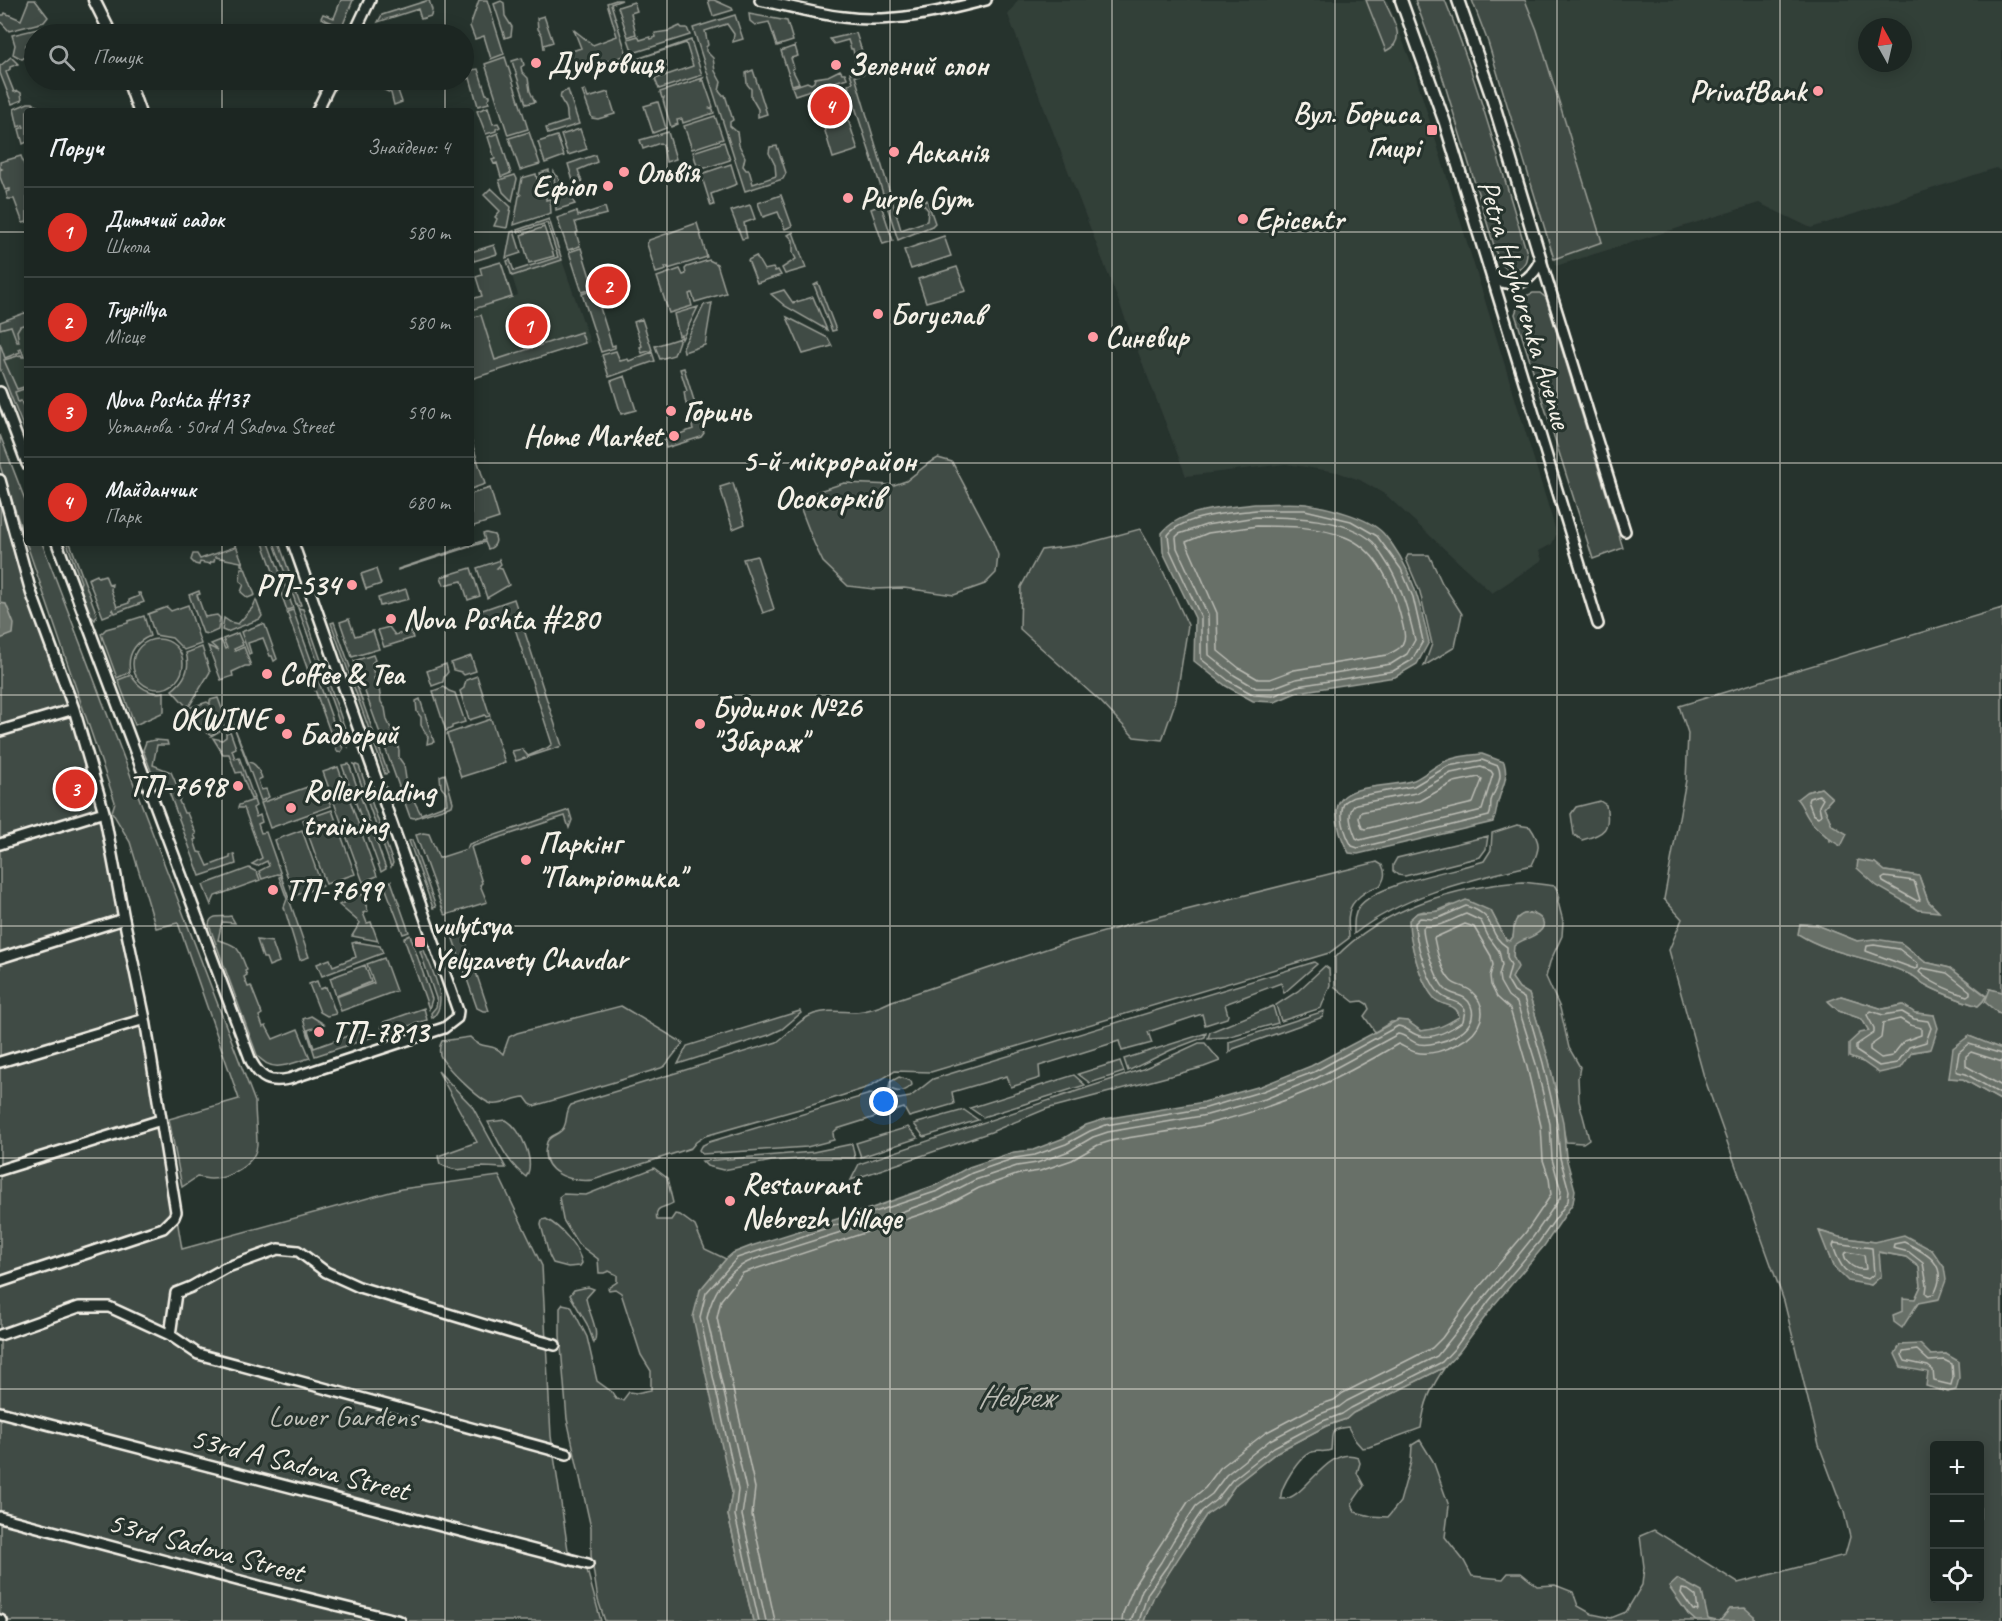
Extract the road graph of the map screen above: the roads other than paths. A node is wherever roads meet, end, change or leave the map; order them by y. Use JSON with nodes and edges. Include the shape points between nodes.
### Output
{"nodes":[{"id":1,"x":94,"y":0,"type":"edge"},
{"id":2,"x":370,"y":0,"type":"edge"},
{"id":3,"x":760,"y":0,"type":"edge"},
{"id":4,"x":986,"y":0,"type":"edge"},
{"id":5,"x":1401,"y":0,"type":"edge"},
{"id":6,"x":1458,"y":0,"type":"edge"},
{"id":7,"x":106,"y":24,"type":"edge"},
{"id":8,"x":359,"y":24,"type":"edge"},
{"id":9,"x":132,"y":90,"type":"edge"},
{"id":10,"x":327,"y":90,"type":"edge"},
{"id":11,"x":138,"y":108,"type":"edge"},
{"id":12,"x":318,"y":108,"type":"edge"},
{"id":13,"x":1541,"y":260,"type":"junction"},
{"id":14,"x":1493,"y":279,"type":"junction"},
{"id":15,"x":0,"y":392,"type":"edge"},
{"id":16,"x":24,"y":456,"type":"edge"},
{"id":17,"x":0,"y":480,"type":"edge"},
{"id":18,"x":1625,"y":531,"type":"dead end"},
{"id":19,"x":58,"y":546,"type":"edge"},
{"id":20,"x":294,"y":546,"type":"edge"},
{"id":21,"x":1598,"y":624,"type":"dead end"},
{"id":22,"x":74,"y":709,"type":"junction"},
{"id":23,"x":0,"y":731,"type":"edge"},
{"id":24,"x":104,"y":812,"type":"junction"},
{"id":25,"x":0,"y":844,"type":"edge"},
{"id":26,"x":124,"y":920,"type":"junction"},
{"id":27,"x":0,"y":958,"type":"edge"},
{"id":28,"x":145,"y":1018,"type":"junction"},
{"id":29,"x":0,"y":1062,"type":"edge"},
{"id":30,"x":161,"y":1120,"type":"junction"},
{"id":31,"x":0,"y":1170,"type":"edge"},
{"id":32,"x":0,"y":1282,"type":"edge"},
{"id":33,"x":0,"y":1335,"type":"edge"},
{"id":34,"x":170,"y":1335,"type":"junction"},
{"id":35,"x":555,"y":1345,"type":"dead end"},
{"id":36,"x":0,"y":1412,"type":"edge"},
{"id":37,"x":567,"y":1454,"type":"dead end"},
{"id":38,"x":0,"y":1517,"type":"edge"},
{"id":39,"x":588,"y":1564,"type":"dead end"},
{"id":40,"x":400,"y":1621,"type":"edge"}],
"edges":[{"from":1,"to":7,"type":"street"},
{"from":2,"to":8,"type":"street"},
{"from":3,"to":4,"type":"street","via":[[868,19],[909,16]]},
{"from":5,"to":14,"type":"street","name":"Petra Hryhorenka Avenue","via":[[1442,113]]},
{"from":6,"to":13,"type":"street","name":"Petra Hryhorenka Avenue"},
{"from":9,"to":11,"type":"street"},
{"from":10,"to":12,"type":"street"},
{"from":13,"to":14,"type":"street","via":[[1525,280],[1506,283]]},
{"from":13,"to":18,"type":"street"},
{"from":14,"to":21,"type":"street","name":"Petra Hryhorenka Avenue"},
{"from":15,"to":16,"type":"street"},
{"from":17,"to":22,"type":"street","via":[[31,592]]},
{"from":19,"to":20,"type":"street","via":[[251,1061],[257,1071],[275,1082],[444,1028],[457,1018],[458,1011]]},
{"from":22,"to":23,"type":"street"},
{"from":22,"to":24,"type":"street"},
{"from":24,"to":25,"type":"street"},
{"from":24,"to":26,"type":"street"},
{"from":26,"to":27,"type":"street"},
{"from":26,"to":28,"type":"street"},
{"from":28,"to":29,"type":"street"},
{"from":28,"to":30,"type":"street"},
{"from":30,"to":31,"type":"street"},
{"from":30,"to":32,"type":"street","via":[[174,1217],[163,1228]]},
{"from":33,"to":34,"type":"street","via":[[79,1307],[109,1307]]},
{"from":34,"to":35,"type":"street","via":[[176,1293],[225,1268],[278,1249],[298,1251],[326,1272],[360,1287]]},
{"from":34,"to":37,"type":"street","via":[[198,1354]]},
{"from":36,"to":39,"type":"street","name":"53rd A Sadova Street"},
{"from":38,"to":40,"type":"street","name":"53rd Sadova Street"}]}
